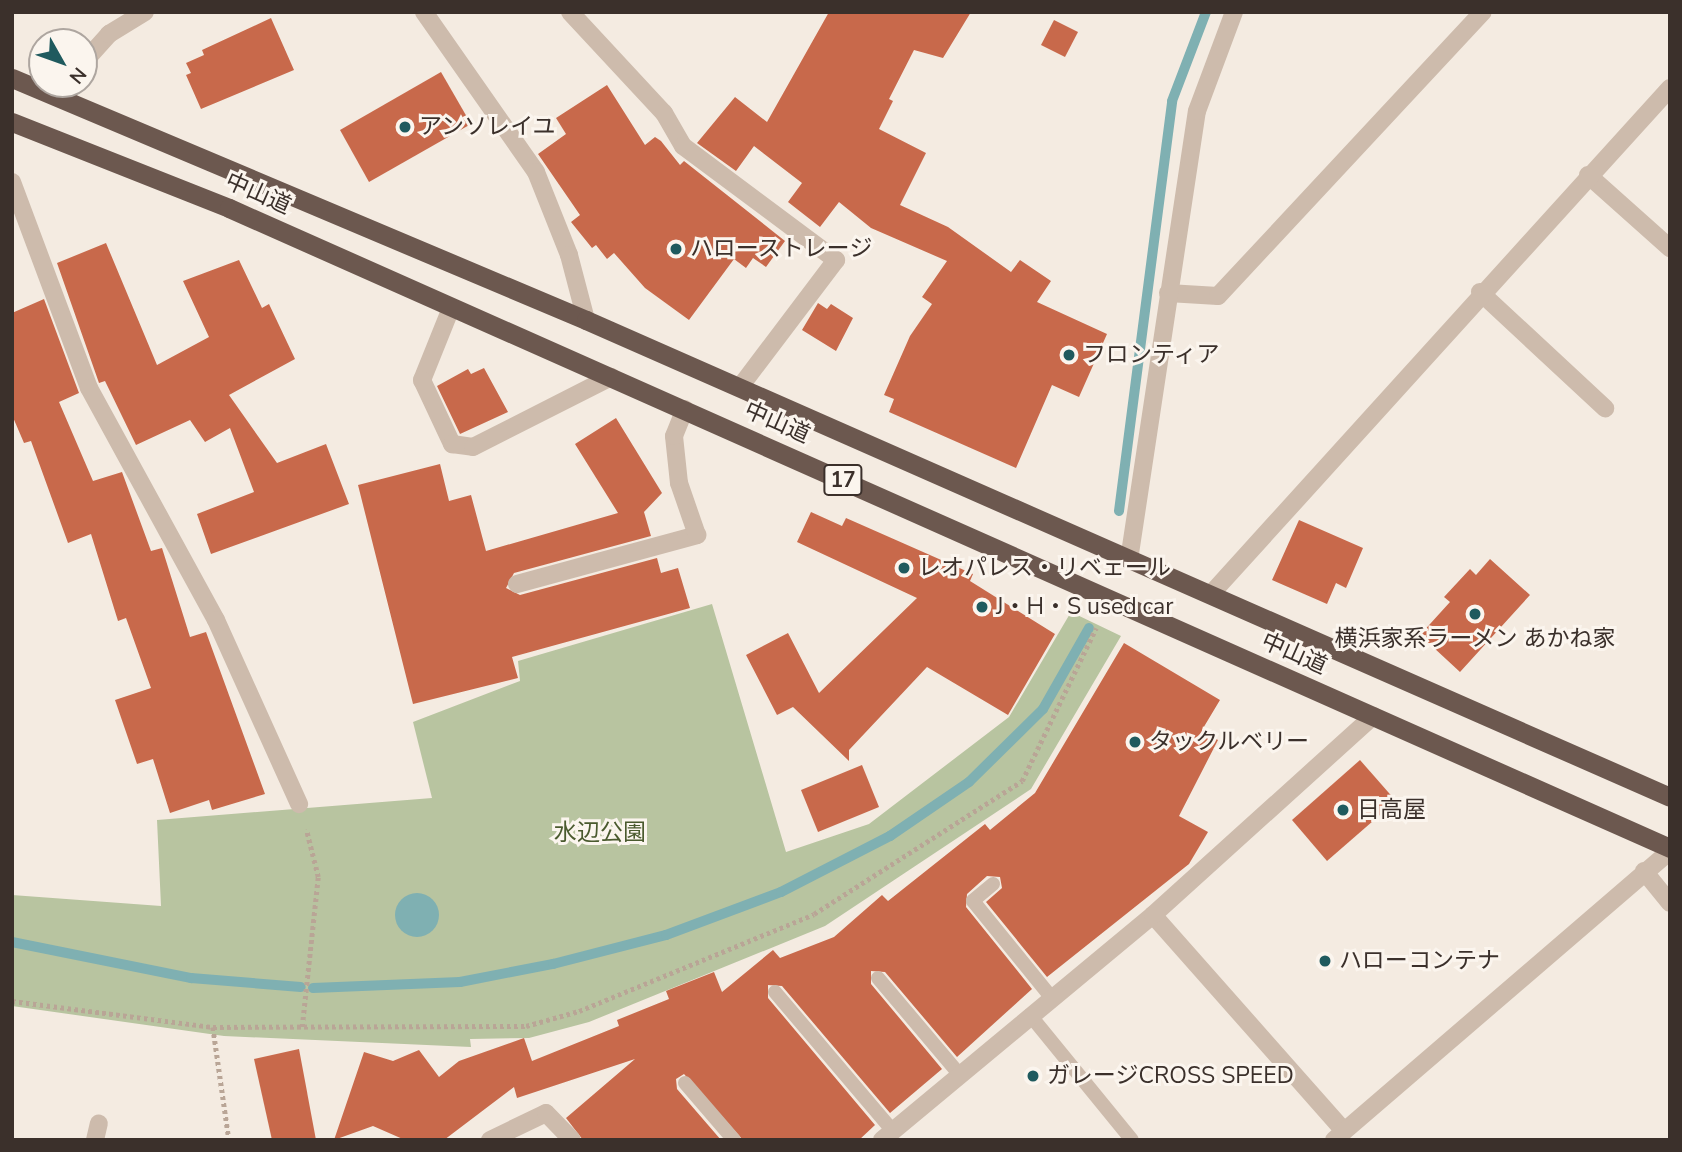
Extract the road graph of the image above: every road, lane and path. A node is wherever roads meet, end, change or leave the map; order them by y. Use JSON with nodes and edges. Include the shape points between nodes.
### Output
{"nodes":[{"id":1,"x":145,"y":12,"type":"edge"},
{"id":2,"x":424,"y":12,"type":"edge"},
{"id":3,"x":570,"y":12,"type":"edge"},
{"id":4,"x":1234,"y":12,"type":"edge"},
{"id":5,"x":1483,"y":12,"type":"edge"},
{"id":6,"x":98,"y":46,"type":"edge"},
{"id":7,"x":1670,"y":88,"type":"edge"},
{"id":8,"x":86,"y":98,"type":"edge"},
{"id":9,"x":12,"y":122,"type":"edge"},
{"id":10,"x":1588,"y":175,"type":"junction"},
{"id":11,"x":12,"y":182,"type":"edge"},
{"id":12,"x":1670,"y":248,"type":"edge"},
{"id":13,"x":1480,"y":292,"type":"junction"},
{"id":14,"x":1168,"y":293,"type":"junction"},
{"id":15,"x":451,"y":308,"type":"junction"},
{"id":16,"x":586,"y":320,"type":"junction"},
{"id":17,"x":611,"y":377,"type":"junction"},
{"id":18,"x":740,"y":387,"type":"junction"},
{"id":19,"x":1605,"y":408,"type":"dead end"},
{"id":20,"x":685,"y":409,"type":"junction"},
{"id":21,"x":1129,"y":560,"type":"junction"},
{"id":22,"x":517,"y":584,"type":"dead end"},
{"id":23,"x":1211,"y":594,"type":"junction"},
{"id":24,"x":1096,"y":628,"type":"dead end"},
{"id":25,"x":1373,"y":716,"type":"junction"},
{"id":26,"x":1670,"y":797,"type":"edge"},
{"id":27,"x":299,"y":804,"type":"joint"},
{"id":28,"x":1670,"y":850,"type":"edge"},
{"id":29,"x":1644,"y":872,"type":"junction"},
{"id":30,"x":993,"y":884,"type":"dead end"},
{"id":31,"x":1670,"y":903,"type":"edge"},
{"id":32,"x":1153,"y":915,"type":"junction"},
{"id":33,"x":878,"y":978,"type":"dead end"},
{"id":34,"x":775,"y":992,"type":"dead end"},
{"id":35,"x":1051,"y":997,"type":"junction"},
{"id":36,"x":12,"y":1001,"type":"edge"},
{"id":37,"x":1030,"y":1015,"type":"junction"},
{"id":38,"x":214,"y":1027,"type":"junction"},
{"id":39,"x":302,"y":1027,"type":"junction"},
{"id":40,"x":960,"y":1075,"type":"junction"},
{"id":41,"x":685,"y":1083,"type":"dead end"},
{"id":42,"x":888,"y":1135,"type":"edge"},
{"id":43,"x":1339,"y":1135,"type":"edge"},
{"id":44,"x":229,"y":1140,"type":"edge"},
{"id":45,"x":490,"y":1140,"type":"edge"},
{"id":46,"x":572,"y":1140,"type":"edge"},
{"id":47,"x":734,"y":1140,"type":"edge"},
{"id":48,"x":1132,"y":1140,"type":"edge"}],
"edges":[{"from":1,"to":6,"type":"street"},
{"from":2,"to":16,"type":"street","via":[[536,172],[569,255]]},
{"from":3,"to":18,"type":"street","via":[[664,113],[683,146],[836,260]]},
{"from":4,"to":14,"type":"street","via":[[1197,111]]},
{"from":5,"to":14,"type":"street","via":[[1218,296]]},
{"from":7,"to":10,"type":"street"},
{"from":8,"to":16,"type":"highway","name":"中山道","number":"17"},
{"from":9,"to":15,"type":"highway","name":"中山道","number":"17","via":[[229,208]]},
{"from":10,"to":12,"type":"street"},
{"from":10,"to":13,"type":"street"},
{"from":11,"to":27,"type":"street","via":[[89,388],[216,620]]},
{"from":13,"to":19,"type":"street"},
{"from":13,"to":23,"type":"street"},
{"from":14,"to":21,"type":"street"},
{"from":15,"to":17,"type":"highway","name":"中山道","number":"17"},
{"from":15,"to":17,"type":"street","via":[[422,380],[452,444],[473,447]]},
{"from":16,"to":18,"type":"highway","name":"中山道","number":"17"},
{"from":17,"to":20,"type":"highway","name":"中山道","number":"17"},
{"from":18,"to":21,"type":"highway","name":"中山道","number":"17"},
{"from":20,"to":22,"type":"street","via":[[674,436],[697,535]]},
{"from":20,"to":25,"type":"highway","name":"中山道","number":"17"},
{"from":21,"to":23,"type":"highway","name":"中山道","number":"17"},
{"from":23,"to":26,"type":"highway","name":"中山道","number":"17"},
{"from":24,"to":39,"type":"path","via":[[1022,781],[814,914],[579,1011],[526,1026]]},
{"from":25,"to":28,"type":"highway","name":"中山道","number":"17"},
{"from":25,"to":32,"type":"street"},
{"from":27,"to":39,"type":"path","via":[[318,877]]},
{"from":28,"to":29,"type":"street"},
{"from":29,"to":31,"type":"street"},
{"from":29,"to":43,"type":"street"},
{"from":30,"to":35,"type":"lane","via":[[973,901]]},
{"from":32,"to":35,"type":"street"},
{"from":32,"to":43,"type":"street"},
{"from":33,"to":40,"type":"lane"},
{"from":34,"to":42,"type":"lane"},
{"from":35,"to":37,"type":"street"},
{"from":36,"to":38,"type":"path"},
{"from":37,"to":40,"type":"street"},
{"from":37,"to":48,"type":"lane"},
{"from":38,"to":39,"type":"path"},
{"from":38,"to":44,"type":"path"},
{"from":40,"to":42,"type":"street"},
{"from":41,"to":47,"type":"lane"},
{"from":45,"to":46,"type":"street","via":[[545,1113]]}]}
